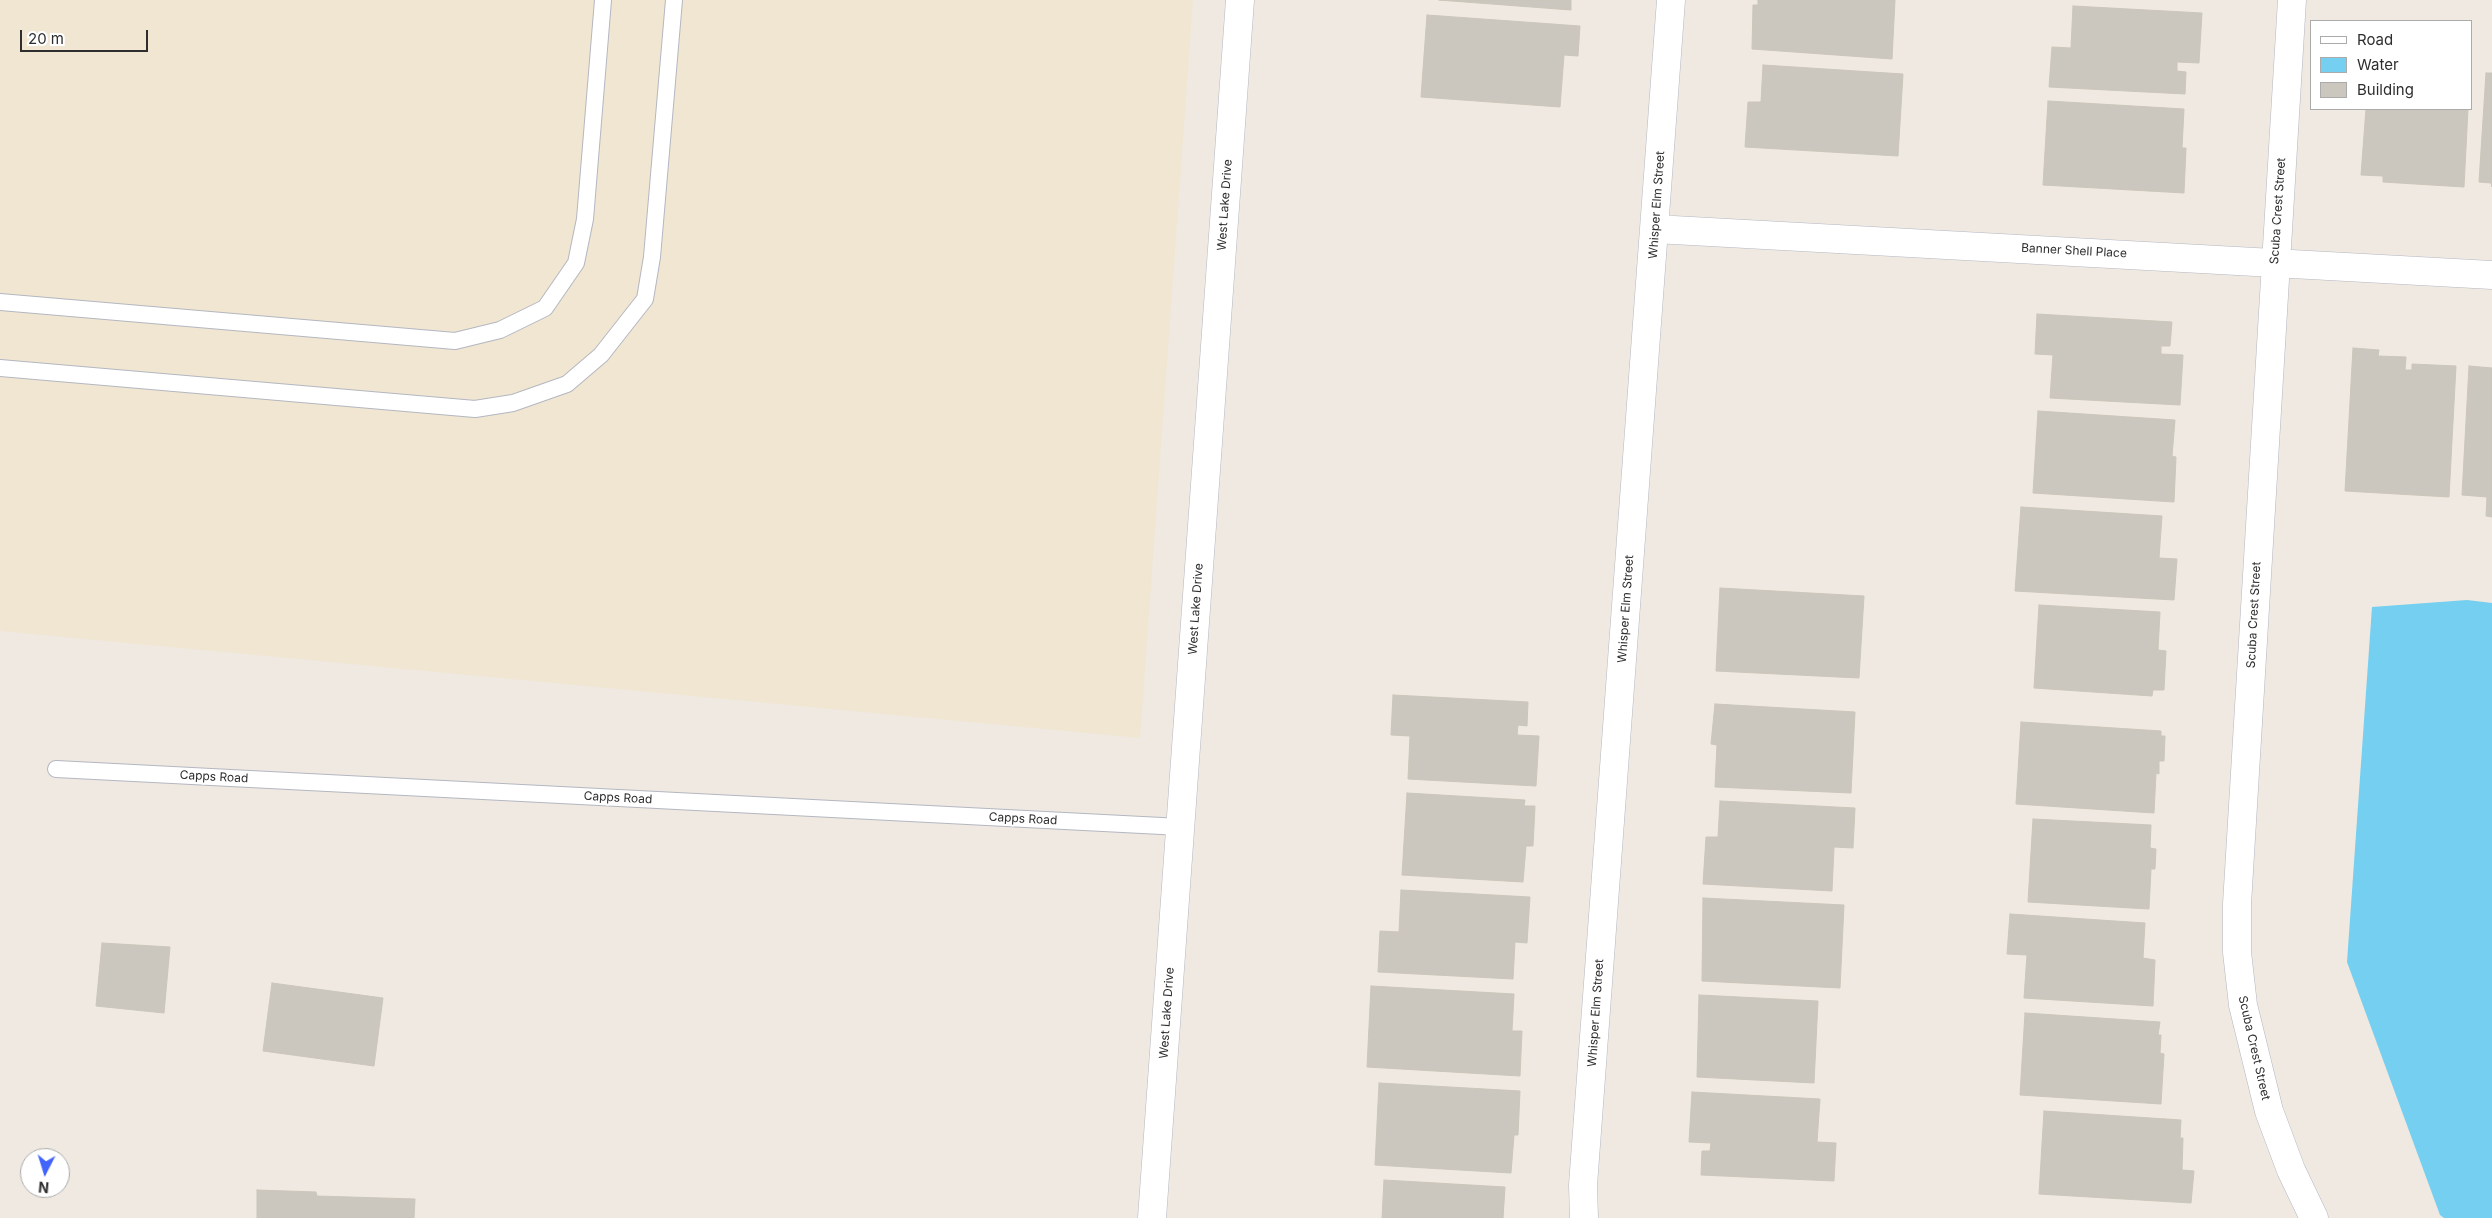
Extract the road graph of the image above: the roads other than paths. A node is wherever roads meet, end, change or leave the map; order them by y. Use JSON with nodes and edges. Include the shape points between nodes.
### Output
{"nodes":[{"id":1,"x":603,"y":0,"type":"edge"},
{"id":2,"x":674,"y":0,"type":"edge"},
{"id":3,"x":1240,"y":0,"type":"edge"},
{"id":4,"x":1671,"y":0,"type":"edge"},
{"id":5,"x":2292,"y":0,"type":"edge"},
{"id":6,"x":1655,"y":229,"type":"junction"},
{"id":7,"x":2274,"y":262,"type":"junction"},
{"id":8,"x":2492,"y":275,"type":"edge"},
{"id":9,"x":0,"y":302,"type":"edge"},
{"id":10,"x":0,"y":368,"type":"edge"},
{"id":11,"x":56,"y":769,"type":"dead end"},
{"id":12,"x":1180,"y":827,"type":"junction"},
{"id":13,"x":1152,"y":1218,"type":"edge"},
{"id":14,"x":1584,"y":1218,"type":"edge"},
{"id":15,"x":2314,"y":1218,"type":"edge"}],
"edges":[{"from":1,"to":9,"type":"lane","via":[[585,219],[576,263],[545,308],[500,330],[455,342]]},
{"from":2,"to":10,"type":"lane","via":[[652,257],[644,299],[601,355],[567,384],[513,402],[475,409]]},
{"from":3,"to":12,"type":"street","name":"West Lake Drive"},
{"from":4,"to":6,"type":"street","name":"Whisper Elm Street"},
{"from":5,"to":7,"type":"street","name":"Scuba Crest Street"},
{"from":6,"to":7,"type":"street","name":"Banner Shell Place"},
{"from":6,"to":14,"type":"street","name":"Whisper Elm Street","via":[[1583,1185]]},
{"from":7,"to":8,"type":"street","name":"Banner Shell Place"},
{"from":7,"to":15,"type":"street","name":"Scuba Crest Street","via":[[2237,904],[2238,952],[2243,1006],[2269,1111],[2291,1170]]},
{"from":11,"to":12,"type":"lane","name":"Capps Road"},
{"from":12,"to":13,"type":"street","name":"West Lake Drive"}]}
